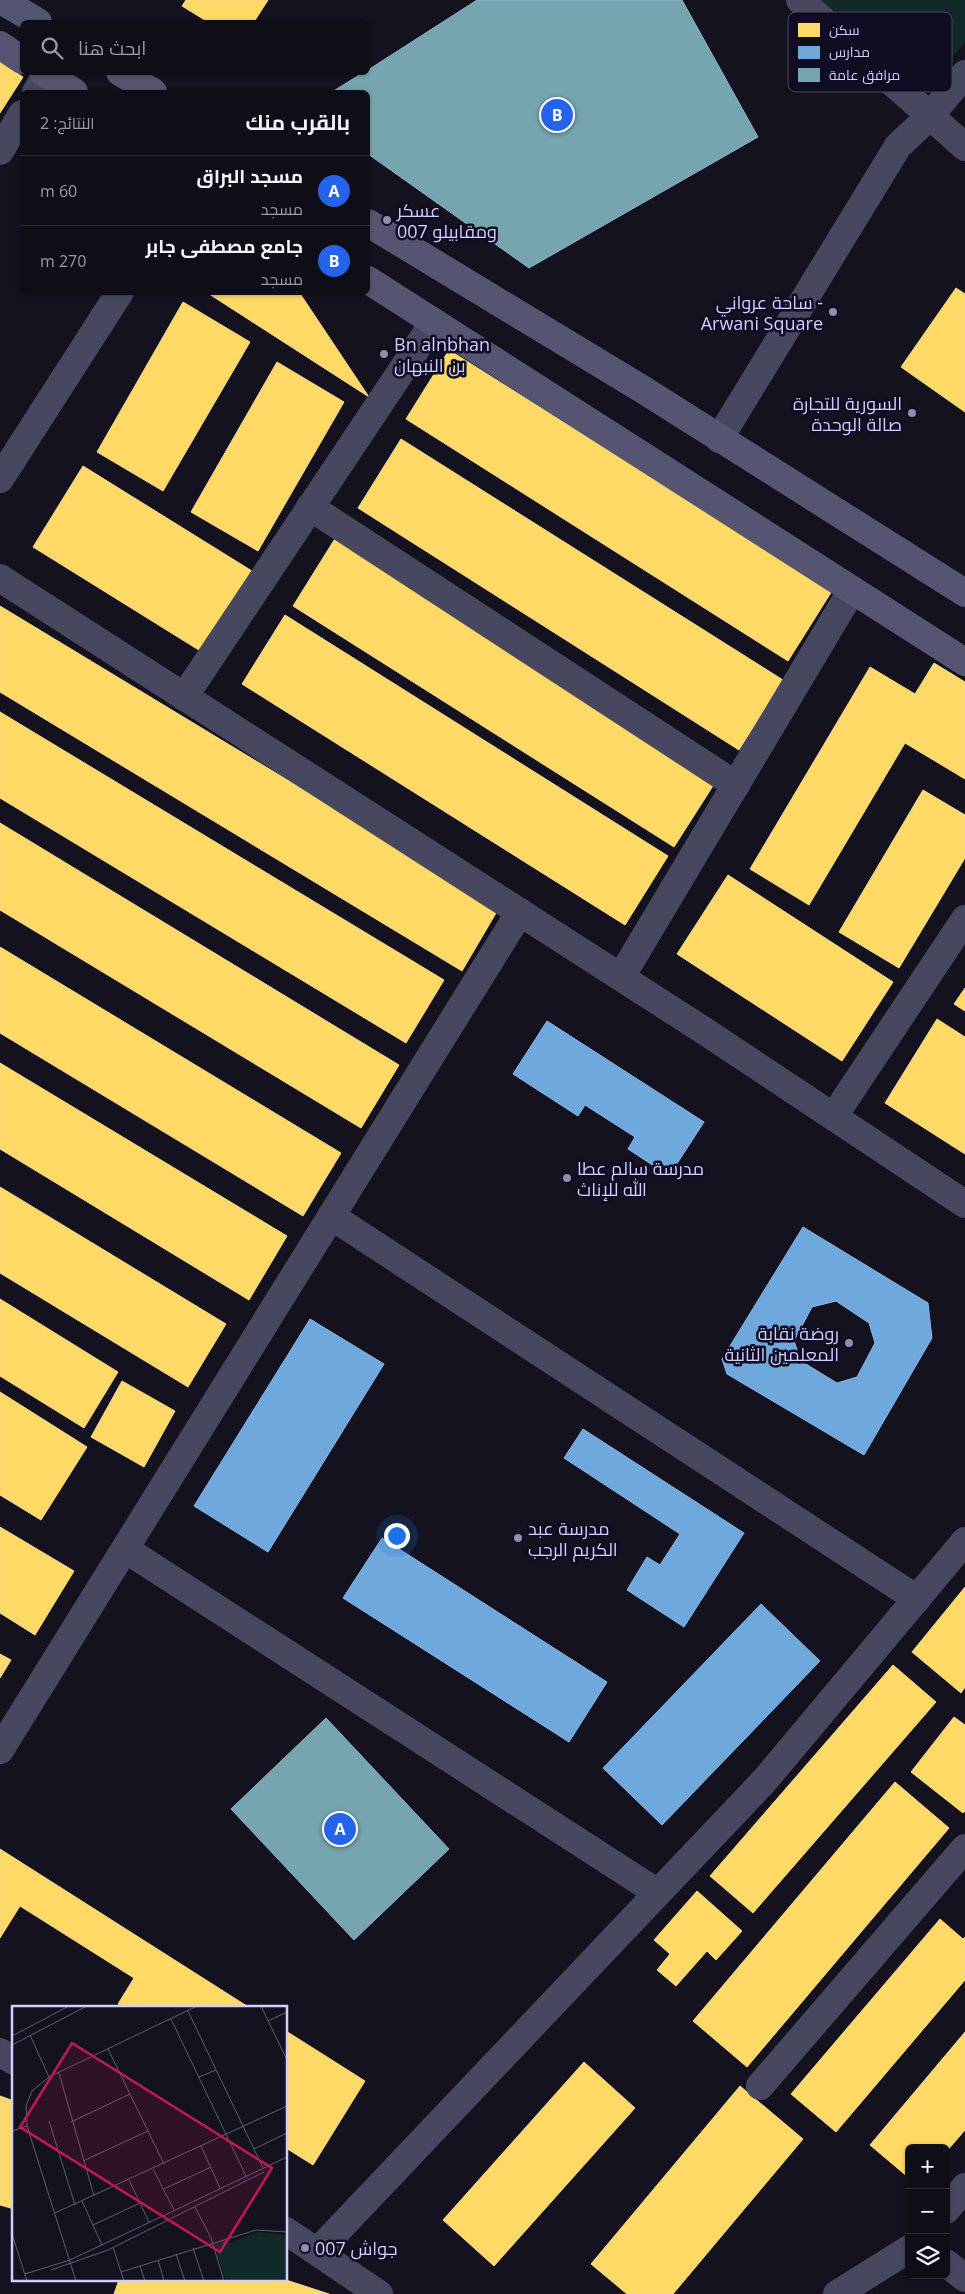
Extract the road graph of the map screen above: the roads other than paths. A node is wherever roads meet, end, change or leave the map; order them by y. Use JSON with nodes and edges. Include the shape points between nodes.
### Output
{"nodes":[{"id":1,"x":1,"y":0,"type":"edge"},
{"id":2,"x":800,"y":0,"type":"edge"},
{"id":3,"x":813,"y":12,"type":"edge"},
{"id":4,"x":35,"y":20,"type":"edge"},
{"id":5,"x":0,"y":45,"type":"edge"},
{"id":6,"x":20,"y":59,"type":"edge"},
{"id":7,"x":965,"y":74,"type":"edge"},
{"id":8,"x":125,"y":75,"type":"edge"},
{"id":9,"x":42,"y":80,"type":"edge"},
{"id":10,"x":69,"y":90,"type":"edge"},
{"id":11,"x":150,"y":90,"type":"edge"},
{"id":12,"x":952,"y":90,"type":"edge"},
{"id":13,"x":901,"y":92,"type":"edge"},
{"id":14,"x":950,"y":92,"type":"edge"},
{"id":15,"x":20,"y":117,"type":"edge"},
{"id":16,"x":929,"y":117,"type":"junction"},
{"id":17,"x":965,"y":147,"type":"edge"},
{"id":18,"x":0,"y":151,"type":"edge"},
{"id":19,"x":370,"y":224,"type":"edge"},
{"id":20,"x":370,"y":281,"type":"edge"},
{"id":21,"x":118,"y":295,"type":"edge"},
{"id":22,"x":434,"y":322,"type":"junction"},
{"id":23,"x":719,"y":439,"type":"junction"},
{"id":24,"x":0,"y":479,"type":"edge"},
{"id":25,"x":310,"y":508,"type":"junction"},
{"id":26,"x":0,"y":578,"type":"edge"},
{"id":27,"x":852,"y":590,"type":"junction"},
{"id":28,"x":965,"y":594,"type":"edge"},
{"id":29,"x":965,"y":662,"type":"edge"},
{"id":30,"x":184,"y":696,"type":"junction"},
{"id":31,"x":736,"y":785,"type":"junction"},
{"id":32,"x":520,"y":912,"type":"junction"},
{"id":33,"x":965,"y":919,"type":"edge"},
{"id":34,"x":622,"y":977,"type":"junction"},
{"id":35,"x":834,"y":1116,"type":"junction"},
{"id":36,"x":965,"y":1204,"type":"edge"},
{"id":37,"x":331,"y":1216,"type":"junction"},
{"id":38,"x":965,"y":1541,"type":"edge"},
{"id":39,"x":125,"y":1549,"type":"junction"},
{"id":40,"x":917,"y":1599,"type":"junction"},
{"id":41,"x":0,"y":1750,"type":"edge"},
{"id":42,"x":965,"y":1848,"type":"edge"},
{"id":43,"x":658,"y":1893,"type":"junction"},
{"id":44,"x":0,"y":2052,"type":"edge"},
{"id":45,"x":12,"y":2060,"type":"edge"},
{"id":46,"x":760,"y":2086,"type":"dead end"},
{"id":47,"x":965,"y":2187,"type":"edge"},
{"id":48,"x":950,"y":2205,"type":"edge"},
{"id":49,"x":288,"y":2232,"type":"edge"},
{"id":50,"x":318,"y":2251,"type":"junction"},
{"id":51,"x":905,"y":2252,"type":"edge"},
{"id":52,"x":950,"y":2265,"type":"edge"},
{"id":53,"x":965,"y":2278,"type":"edge"},
{"id":54,"x":379,"y":2294,"type":"edge"},
{"id":55,"x":837,"y":2294,"type":"edge"}],
"edges":[{"from":1,"to":4,"type":"main road"},
{"from":2,"to":3,"type":"street"},
{"from":5,"to":6,"type":"main road"},
{"from":7,"to":12,"type":"street"},
{"from":8,"to":11,"type":"main road"},
{"from":9,"to":10,"type":"main road"},
{"from":13,"to":16,"type":"street"},
{"from":14,"to":16,"type":"street"},
{"from":15,"to":18,"type":"street"},
{"from":16,"to":17,"type":"street"},
{"from":16,"to":23,"type":"street","via":[[898,146]]},
{"from":19,"to":23,"type":"main road"},
{"from":20,"to":22,"type":"main road"},
{"from":21,"to":24,"type":"street"},
{"from":22,"to":25,"type":"street"},
{"from":22,"to":27,"type":"main road"},
{"from":23,"to":28,"type":"main road"},
{"from":25,"to":30,"type":"street"},
{"from":25,"to":31,"type":"street"},
{"from":26,"to":30,"type":"street"},
{"from":27,"to":29,"type":"main road"},
{"from":27,"to":31,"type":"street"},
{"from":30,"to":32,"type":"street"},
{"from":31,"to":34,"type":"street"},
{"from":32,"to":34,"type":"street"},
{"from":32,"to":37,"type":"street"},
{"from":33,"to":35,"type":"street"},
{"from":34,"to":35,"type":"street"},
{"from":35,"to":36,"type":"street"},
{"from":37,"to":39,"type":"street"},
{"from":37,"to":40,"type":"street"},
{"from":38,"to":40,"type":"street"},
{"from":39,"to":41,"type":"street"},
{"from":39,"to":43,"type":"street"},
{"from":40,"to":43,"type":"street","via":[[765,1780]]},
{"from":42,"to":46,"type":"street"},
{"from":43,"to":50,"type":"street"},
{"from":44,"to":45,"type":"street"},
{"from":47,"to":48,"type":"street"},
{"from":49,"to":50,"type":"street"},
{"from":50,"to":54,"type":"street"},
{"from":51,"to":55,"type":"street"},
{"from":52,"to":53,"type":"street"}]}
